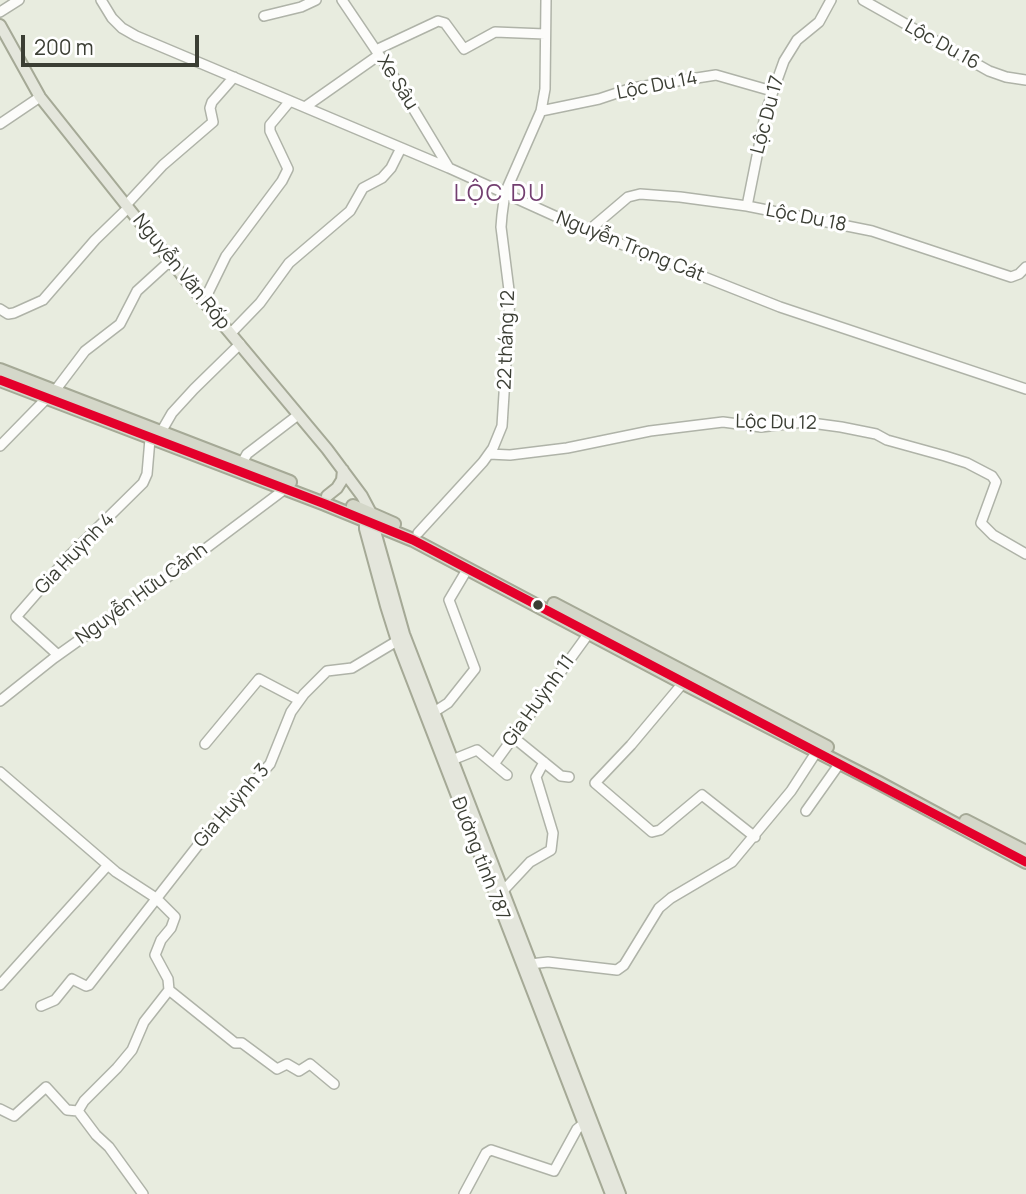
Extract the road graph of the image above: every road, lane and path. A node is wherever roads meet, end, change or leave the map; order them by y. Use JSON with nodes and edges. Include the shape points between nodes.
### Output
{"nodes":[{"id":1,"x":19,"y":0,"type":"edge"},
{"id":2,"x":101,"y":0,"type":"edge"},
{"id":3,"x":316,"y":0,"type":"edge"},
{"id":4,"x":342,"y":0,"type":"edge"},
{"id":5,"x":547,"y":0,"type":"edge"},
{"id":6,"x":831,"y":0,"type":"edge"},
{"id":7,"x":863,"y":0,"type":"edge"},
{"id":8,"x":0,"y":12,"type":"edge"},
{"id":9,"x":264,"y":16,"type":"dead end"},
{"id":10,"x":0,"y":25,"type":"edge"},
{"id":11,"x":545,"y":34,"type":"junction"},
{"id":12,"x":378,"y":52,"type":"junction"},
{"id":13,"x":234,"y":77,"type":"junction"},
{"id":14,"x":1026,"y":80,"type":"edge"},
{"id":15,"x":772,"y":91,"type":"junction"},
{"id":16,"x":40,"y":97,"type":"junction"},
{"id":17,"x":290,"y":101,"type":"junction"},
{"id":18,"x":305,"y":107,"type":"junction"},
{"id":19,"x":541,"y":111,"type":"junction"},
{"id":20,"x":0,"y":124,"type":"edge"},
{"id":21,"x":401,"y":148,"type":"junction"},
{"id":22,"x":449,"y":168,"type":"junction"},
{"id":23,"x":505,"y":193,"type":"junction"},
{"id":24,"x":127,"y":206,"type":"junction"},
{"id":25,"x":747,"y":206,"type":"junction"},
{"id":26,"x":588,"y":231,"type":"junction"},
{"id":27,"x":171,"y":260,"type":"junction"},
{"id":28,"x":1026,"y":267,"type":"edge"},
{"id":29,"x":204,"y":301,"type":"junction"},
{"id":30,"x":0,"y":309,"type":"edge"},
{"id":31,"x":231,"y":333,"type":"junction"},
{"id":32,"x":240,"y":344,"type":"junction"},
{"id":33,"x":0,"y":370,"type":"edge"},
{"id":34,"x":0,"y":380,"type":"edge"},
{"id":35,"x":1026,"y":389,"type":"edge"},
{"id":36,"x":50,"y":395,"type":"junction"},
{"id":37,"x":298,"y":415,"type":"junction"},
{"id":38,"x":156,"y":435,"type":"junction"},
{"id":39,"x":0,"y":446,"type":"edge"},
{"id":40,"x":489,"y":454,"type":"junction"},
{"id":41,"x":242,"y":463,"type":"junction"},
{"id":42,"x":343,"y":470,"type":"junction"},
{"id":43,"x":285,"y":489,"type":"junction"},
{"id":44,"x":327,"y":496,"type":"junction"},
{"id":45,"x":370,"y":519,"type":"junction"},
{"id":46,"x":416,"y":537,"type":"junction"},
{"id":47,"x":1026,"y":554,"type":"edge"},
{"id":48,"x":468,"y":568,"type":"junction"},
{"id":49,"x":589,"y":633,"type":"junction"},
{"id":50,"x":397,"y":641,"type":"junction"},
{"id":51,"x":58,"y":655,"type":"junction"},
{"id":52,"x":683,"y":683,"type":"junction"},
{"id":53,"x":299,"y":700,"type":"junction"},
{"id":54,"x":0,"y":701,"type":"edge"},
{"id":55,"x":434,"y":712,"type":"junction"},
{"id":56,"x":513,"y":737,"type":"junction"},
{"id":57,"x":205,"y":744,"type":"dead end"},
{"id":58,"x":819,"y":747,"type":"junction"},
{"id":59,"x":452,"y":760,"type":"junction"},
{"id":60,"x":544,"y":762,"type":"junction"},
{"id":61,"x":840,"y":763,"type":"junction"},
{"id":62,"x":494,"y":764,"type":"junction"},
{"id":63,"x":0,"y":772,"type":"edge"},
{"id":64,"x":507,"y":775,"type":"dead end"},
{"id":65,"x":569,"y":777,"type":"dead end"},
{"id":66,"x":806,"y":811,"type":"dead end"},
{"id":67,"x":755,"y":837,"type":"junction"},
{"id":68,"x":1026,"y":852,"type":"edge"},
{"id":69,"x":1026,"y":863,"type":"edge"},
{"id":70,"x":108,"y":865,"type":"junction"},
{"id":71,"x":502,"y":892,"type":"junction"},
{"id":72,"x":156,"y":898,"type":"junction"},
{"id":73,"x":530,"y":964,"type":"junction"},
{"id":74,"x":0,"y":985,"type":"edge"},
{"id":75,"x":169,"y":990,"type":"junction"},
{"id":76,"x":41,"y":1006,"type":"dead end"},
{"id":77,"x":334,"y":1084,"type":"dead end"},
{"id":78,"x":0,"y":1108,"type":"edge"},
{"id":79,"x":78,"y":1111,"type":"junction"},
{"id":80,"x":583,"y":1124,"type":"junction"},
{"id":81,"x":467,"y":1189,"type":"edge"},
{"id":82,"x":143,"y":1194,"type":"edge"},
{"id":83,"x":611,"y":1194,"type":"edge"},
{"id":84,"x":620,"y":1194,"type":"edge"}],
"edges":[{"from":1,"to":8,"type":"street"},
{"from":2,"to":13,"type":"street","name":"Nguyễn Trọng Cát","via":[[122,27]]},
{"from":3,"to":9,"type":"street"},
{"from":4,"to":12,"type":"street","name":"Xe Sâu"},
{"from":5,"to":11,"type":"street","name":"22 tháng 12"},
{"from":6,"to":15,"type":"street","name":"Lộc Du 17","via":[[819,22],[797,40]]},
{"from":7,"to":14,"type":"street","name":"Lộc Du 16","via":[[989,71]]},
{"from":10,"to":16,"type":"main road","name":"Nguyễn Văn Rốp"},
{"from":11,"to":12,"type":"street","via":[[495,32],[464,49],[445,23],[438,21]]},
{"from":11,"to":19,"type":"street","name":"22 tháng 12"},
{"from":12,"to":18,"type":"street"},
{"from":12,"to":22,"type":"street","name":"Xe Sâu"},
{"from":13,"to":17,"type":"street","name":"Nguyễn Trọng Cát"},
{"from":13,"to":24,"type":"street","via":[[212,102],[213,122],[163,165]]},
{"from":15,"to":19,"type":"street","name":"Lộc Du 14","via":[[716,75],[632,88]]},
{"from":15,"to":25,"type":"street","name":"Lộc Du 17"},
{"from":16,"to":20,"type":"street"},
{"from":16,"to":24,"type":"main road","name":"Nguyễn Văn Rốp"},
{"from":17,"to":18,"type":"street","name":"Nguyễn Trọng Cát"},
{"from":17,"to":29,"type":"street","via":[[270,125],[288,169],[226,256]]},
{"from":18,"to":21,"type":"street","name":"Nguyễn Trọng Cát"},
{"from":19,"to":23,"type":"street","name":"22 tháng 12"},
{"from":21,"to":22,"type":"street","name":"Nguyễn Trọng Cát"},
{"from":21,"to":31,"type":"street","via":[[382,178],[363,188],[350,211],[289,264]]},
{"from":22,"to":23,"type":"street","name":"Nguyễn Trọng Cát"},
{"from":23,"to":26,"type":"street","name":"Nguyễn Trọng Cát"},
{"from":23,"to":40,"type":"street","name":"22 tháng 12","via":[[501,227],[510,298],[505,389],[502,426]]},
{"from":24,"to":27,"type":"main road","name":"Nguyễn Văn Rốp"},
{"from":24,"to":30,"type":"street","via":[[43,300],[14,313]]},
{"from":25,"to":26,"type":"street","name":"Lộc Du 18","via":[[640,194],[620,201]]},
{"from":25,"to":28,"type":"street","name":"Lộc Du 18","via":[[872,231],[1011,277]]},
{"from":26,"to":35,"type":"street","name":"Nguyễn Trọng Cát","via":[[780,307]]},
{"from":27,"to":29,"type":"main road","name":"Nguyễn Văn Rốp"},
{"from":27,"to":36,"type":"street","via":[[137,291],[120,324],[85,351]]},
{"from":29,"to":31,"type":"main road","name":"Nguyễn Văn Rốp"},
{"from":31,"to":32,"type":"main road","name":"Nguyễn Văn Rốp"},
{"from":32,"to":37,"type":"main road","name":"Nguyễn Văn Rốp"},
{"from":32,"to":38,"type":"street"},
{"from":33,"to":36,"type":"highway"},
{"from":34,"to":36,"type":"highway"},
{"from":36,"to":38,"type":"highway"},
{"from":36,"to":39,"type":"street"},
{"from":37,"to":41,"type":"street","via":[[247,454]]},
{"from":37,"to":42,"type":"main road","name":"Nguyễn Văn Rốp"},
{"from":38,"to":41,"type":"highway"},
{"from":38,"to":43,"type":"highway"},
{"from":38,"to":51,"type":"street","name":"Gia Huỳnh 4","via":[[143,483],[16,617]]},
{"from":40,"to":46,"type":"street","name":"22 tháng 12"},
{"from":40,"to":47,"type":"street","name":"Lộc Du 12","via":[[510,456],[723,422],[841,427],[967,463],[992,476],[996,482],[981,523]]},
{"from":41,"to":44,"type":"highway"},
{"from":42,"to":44,"type":"main road","via":[[342,480]]},
{"from":42,"to":45,"type":"main road","name":"Nguyễn Văn Rốp","via":[[370,507]]},
{"from":43,"to":45,"type":"highway"},
{"from":43,"to":51,"type":"street","name":"Nguyễn Hữu Cảnh"},
{"from":44,"to":45,"type":"highway"},
{"from":45,"to":46,"type":"highway"},
{"from":45,"to":50,"type":"main road","name":"Đường tỉnh 787","via":[[372,554]]},
{"from":45,"to":55,"type":"main road","name":"Đường tỉnh 787","via":[[397,613]]},
{"from":46,"to":48,"type":"highway"},
{"from":46,"to":58,"type":"highway"},
{"from":48,"to":49,"type":"highway"},
{"from":48,"to":55,"type":"street","via":[[449,600],[475,669],[448,703]]},
{"from":49,"to":52,"type":"highway"},
{"from":49,"to":56,"type":"street","name":"Gia Huỳnh 11"},
{"from":50,"to":53,"type":"street","name":"Gia Huỳnh 3","via":[[352,668],[327,671]]},
{"from":50,"to":80,"type":"main road","name":"Đường tỉnh 787"},
{"from":51,"to":54,"type":"street","name":"Nguyễn Hữu Cảnh"},
{"from":52,"to":58,"type":"highway"},
{"from":52,"to":67,"type":"street","via":[[595,783],[652,832],[702,795]]},
{"from":53,"to":57,"type":"street","via":[[259,679]]},
{"from":53,"to":72,"type":"street","name":"Gia Huỳnh 3","via":[[270,764]]},
{"from":55,"to":59,"type":"main road","name":"Đường tỉnh 787"},
{"from":56,"to":60,"type":"street"},
{"from":56,"to":62,"type":"street","name":"Gia Huỳnh 11"},
{"from":58,"to":61,"type":"highway"},
{"from":58,"to":67,"type":"street"},
{"from":58,"to":68,"type":"highway"},
{"from":59,"to":62,"type":"street","name":"Gia Huỳnh 11","via":[[477,750]]},
{"from":59,"to":71,"type":"main road","name":"Đường tỉnh 787"},
{"from":60,"to":65,"type":"street"},
{"from":60,"to":71,"type":"street","via":[[536,777],[553,833],[551,850],[530,862]]},
{"from":61,"to":66,"type":"street"},
{"from":61,"to":69,"type":"highway"},
{"from":62,"to":64,"type":"street"},
{"from":63,"to":70,"type":"street"},
{"from":67,"to":73,"type":"street","via":[[732,862],[660,908],[617,970]]},
{"from":70,"to":72,"type":"street"},
{"from":70,"to":74,"type":"street"},
{"from":71,"to":73,"type":"main road","name":"Đường tỉnh 787"},
{"from":72,"to":75,"type":"street","via":[[175,917],[155,956]]},
{"from":72,"to":76,"type":"street","name":"Gia Huỳnh 3","via":[[88,987],[72,979],[55,1000]]},
{"from":73,"to":84,"type":"main road","name":"Đường tỉnh 787"},
{"from":75,"to":77,"type":"street","via":[[234,1043],[243,1043],[277,1069],[287,1064],[299,1071],[310,1064]]},
{"from":75,"to":79,"type":"street","via":[[144,1023],[132,1050]]},
{"from":78,"to":79,"type":"street","via":[[14,1116],[46,1087],[66,1110]]},
{"from":79,"to":82,"type":"street"},
{"from":80,"to":81,"type":"street","via":[[554,1171],[491,1150]]},
{"from":80,"to":83,"type":"main road","name":"Đường tỉnh 787"}]}
